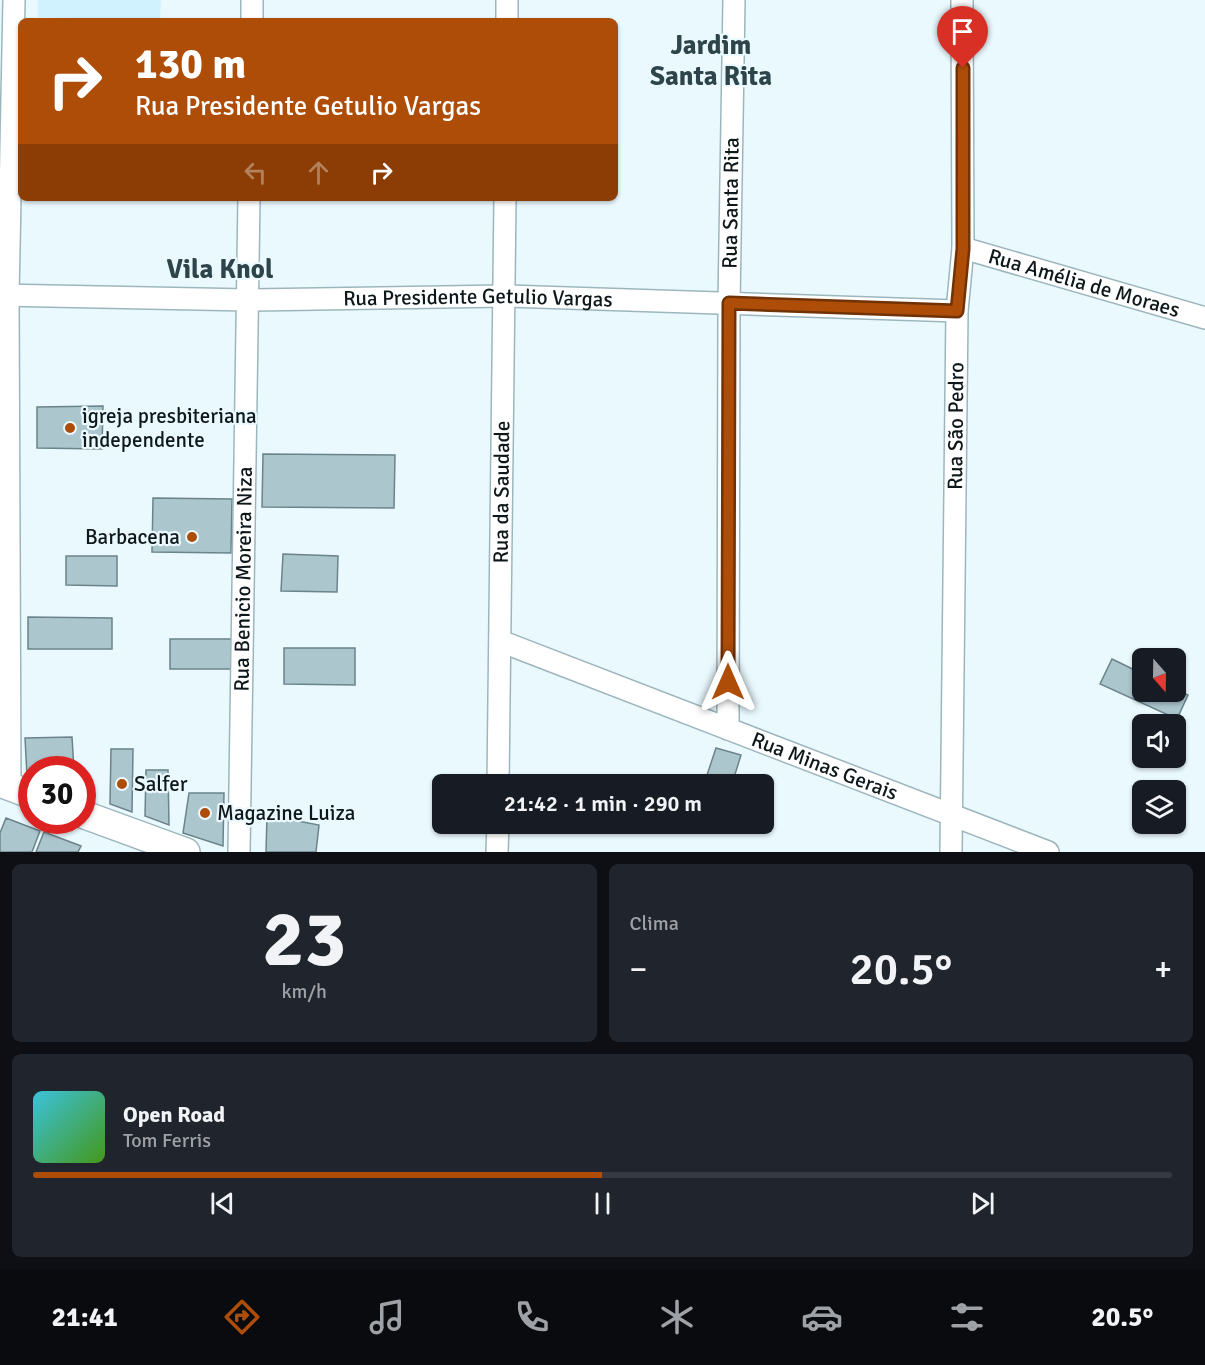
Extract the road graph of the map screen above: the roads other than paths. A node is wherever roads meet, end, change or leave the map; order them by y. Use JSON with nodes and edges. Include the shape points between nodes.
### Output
{"nodes":[{"id":1,"x":14,"y":0,"type":"edge"},
{"id":2,"x":252,"y":0,"type":"edge"},
{"id":3,"x":507,"y":0,"type":"edge"},
{"id":4,"x":734,"y":0,"type":"edge"},
{"id":5,"x":962,"y":0,"type":"edge"},
{"id":6,"x":252,"y":18,"type":"edge"},
{"id":7,"x":507,"y":18,"type":"edge"},
{"id":8,"x":249,"y":201,"type":"edge"},
{"id":9,"x":505,"y":201,"type":"edge"},
{"id":10,"x":963,"y":249,"type":"junction"},
{"id":11,"x":4,"y":295,"type":"edge"},
{"id":12,"x":504,"y":296,"type":"junction"},
{"id":13,"x":248,"y":300,"type":"junction"},
{"id":14,"x":729,"y":303,"type":"junction"},
{"id":15,"x":957,"y":311,"type":"junction"},
{"id":16,"x":1205,"y":318,"type":"edge"},
{"id":17,"x":500,"y":641,"type":"junction"},
{"id":18,"x":728,"y":729,"type":"junction"},
{"id":19,"x":498,"y":774,"type":"edge"},
{"id":20,"x":14,"y":788,"type":"edge"},
{"id":21,"x":952,"y":816,"type":"junction"},
{"id":22,"x":96,"y":819,"type":"edge"},
{"id":23,"x":498,"y":834,"type":"edge"},
{"id":24,"x":183,"y":852,"type":"edge"},
{"id":25,"x":239,"y":852,"type":"edge"},
{"id":26,"x":497,"y":852,"type":"edge"},
{"id":27,"x":951,"y":852,"type":"edge"},
{"id":28,"x":1048,"y":852,"type":"edge"}],
"edges":[{"from":1,"to":11,"type":"street"},
{"from":2,"to":6,"type":"street"},
{"from":3,"to":7,"type":"street"},
{"from":4,"to":14,"type":"street","name":"Rua Santa Rita"},
{"from":5,"to":10,"type":"street","name":"Rua São Pedro"},
{"from":8,"to":13,"type":"street","name":"Rua Benicio Moreira Niza"},
{"from":9,"to":12,"type":"street","name":"Rua da Saudade"},
{"from":10,"to":15,"type":"street","name":"Rua São Pedro"},
{"from":10,"to":16,"type":"street","name":"Rua Amélia de Moraes"},
{"from":11,"to":13,"type":"street","name":"Rua Presidente Getulio Vargas"},
{"from":11,"to":20,"type":"street"},
{"from":12,"to":13,"type":"street","name":"Rua Presidente Getulio Vargas"},
{"from":12,"to":14,"type":"street","name":"Rua Presidente Getulio Vargas"},
{"from":12,"to":17,"type":"street","name":"Rua da Saudade"},
{"from":13,"to":25,"type":"street","name":"Rua Benicio Moreira Niza"},
{"from":14,"to":15,"type":"street","name":"Rua Presidente Getulio Vargas"},
{"from":14,"to":18,"type":"street","name":"Rua Santa Rita"},
{"from":15,"to":21,"type":"street","name":"Rua São Pedro"},
{"from":17,"to":18,"type":"street","name":"Rua Minas Gerais"},
{"from":17,"to":19,"type":"street","name":"Rua da Saudade"},
{"from":18,"to":21,"type":"street","name":"Rua Minas Gerais"},
{"from":21,"to":27,"type":"street","name":"Rua São Pedro"},
{"from":21,"to":28,"type":"street","name":"Rua Minas Gerais"},
{"from":22,"to":24,"type":"main road"},
{"from":23,"to":26,"type":"street"}]}
